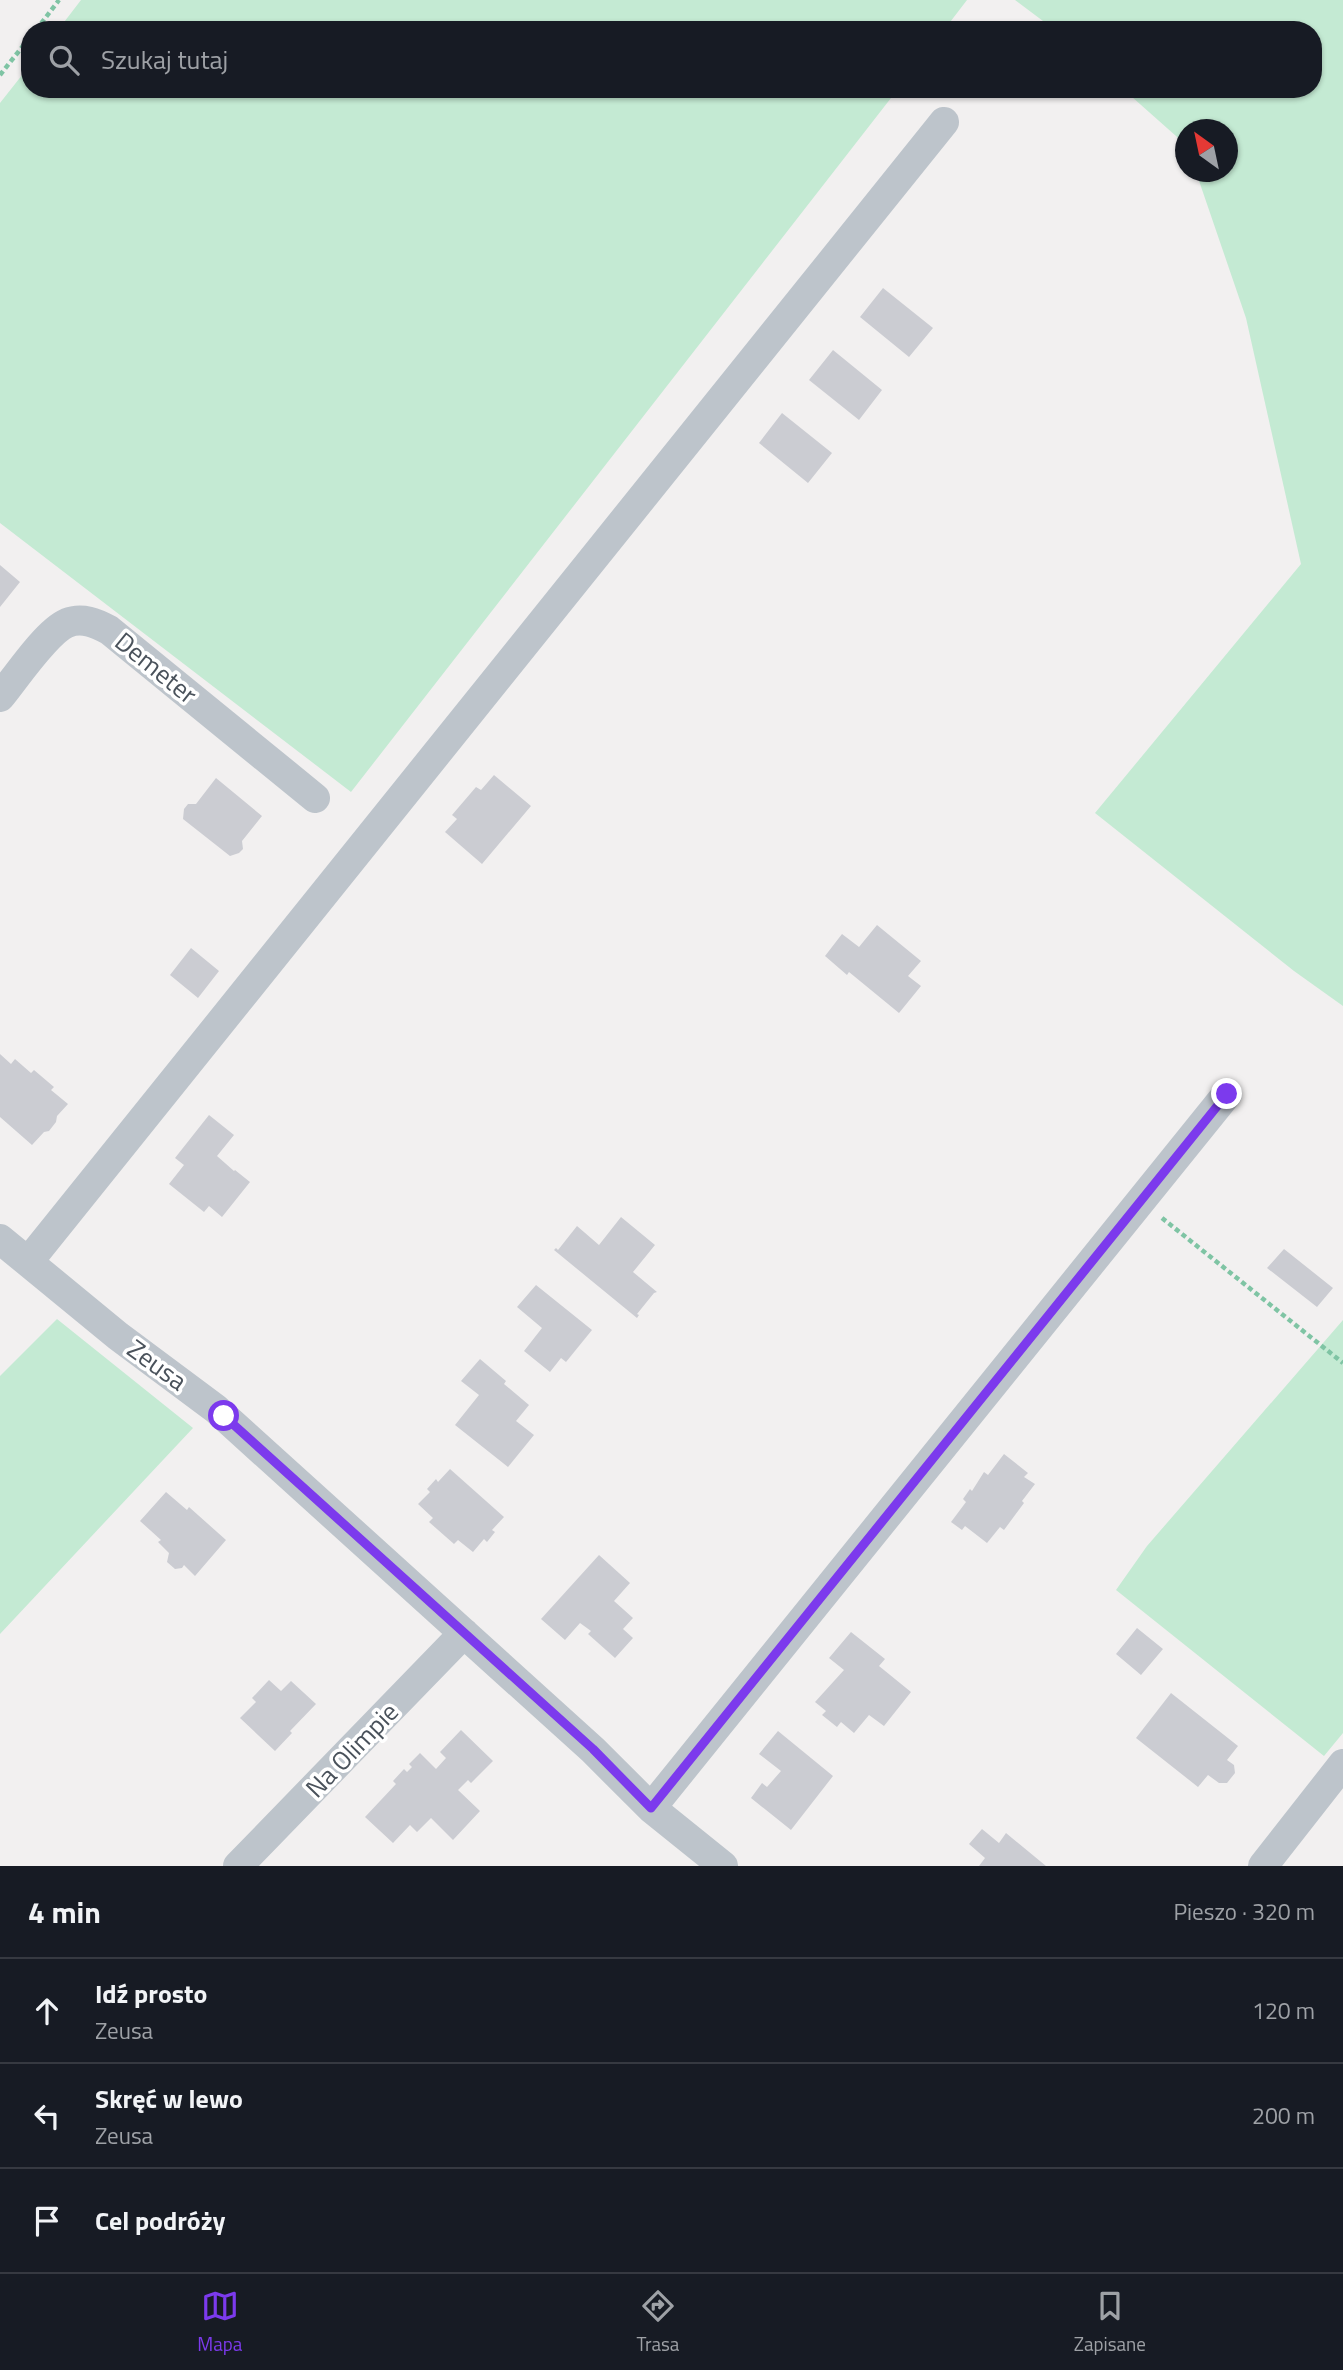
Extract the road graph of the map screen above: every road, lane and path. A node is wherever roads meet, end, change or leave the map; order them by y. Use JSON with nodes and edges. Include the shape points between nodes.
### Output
{"nodes":[{"id":1,"x":59,"y":0,"type":"edge"},
{"id":2,"x":43,"y":21,"type":"edge"},
{"id":3,"x":21,"y":48,"type":"edge"},
{"id":4,"x":0,"y":75,"type":"edge"},
{"id":5,"x":944,"y":122,"type":"dead end"},
{"id":6,"x":0,"y":697,"type":"edge"},
{"id":7,"x":315,"y":798,"type":"dead end"},
{"id":8,"x":1227,"y":1094,"type":"dead end"},
{"id":9,"x":1140,"y":1200,"type":"junction"},
{"id":10,"x":0,"y":1239,"type":"edge"},
{"id":11,"x":29,"y":1262,"type":"junction"},
{"id":12,"x":1343,"y":1363,"type":"edge"},
{"id":13,"x":464,"y":1633,"type":"junction"},
{"id":14,"x":1343,"y":1765,"type":"edge"},
{"id":15,"x":651,"y":1808,"type":"junction"},
{"id":16,"x":238,"y":1866,"type":"edge"},
{"id":17,"x":723,"y":1866,"type":"edge"},
{"id":18,"x":1263,"y":1866,"type":"edge"}],
"edges":[{"from":1,"to":2,"type":"path"},
{"from":3,"to":4,"type":"path"},
{"from":5,"to":11,"type":"street"},
{"from":6,"to":7,"type":"street","name":"Demeter","via":[[58,629],[68,623],[96,623]]},
{"from":8,"to":9,"type":"street"},
{"from":9,"to":12,"type":"path"},
{"from":9,"to":15,"type":"street"},
{"from":10,"to":11,"type":"street","name":"Zeusa"},
{"from":11,"to":13,"type":"street","name":"Zeusa","via":[[216,1409]]},
{"from":13,"to":15,"type":"street","name":"Zeusa"},
{"from":13,"to":16,"type":"street","name":"Na Olimpie"},
{"from":14,"to":18,"type":"street"},
{"from":15,"to":17,"type":"street","name":"Zeusa"}]}
